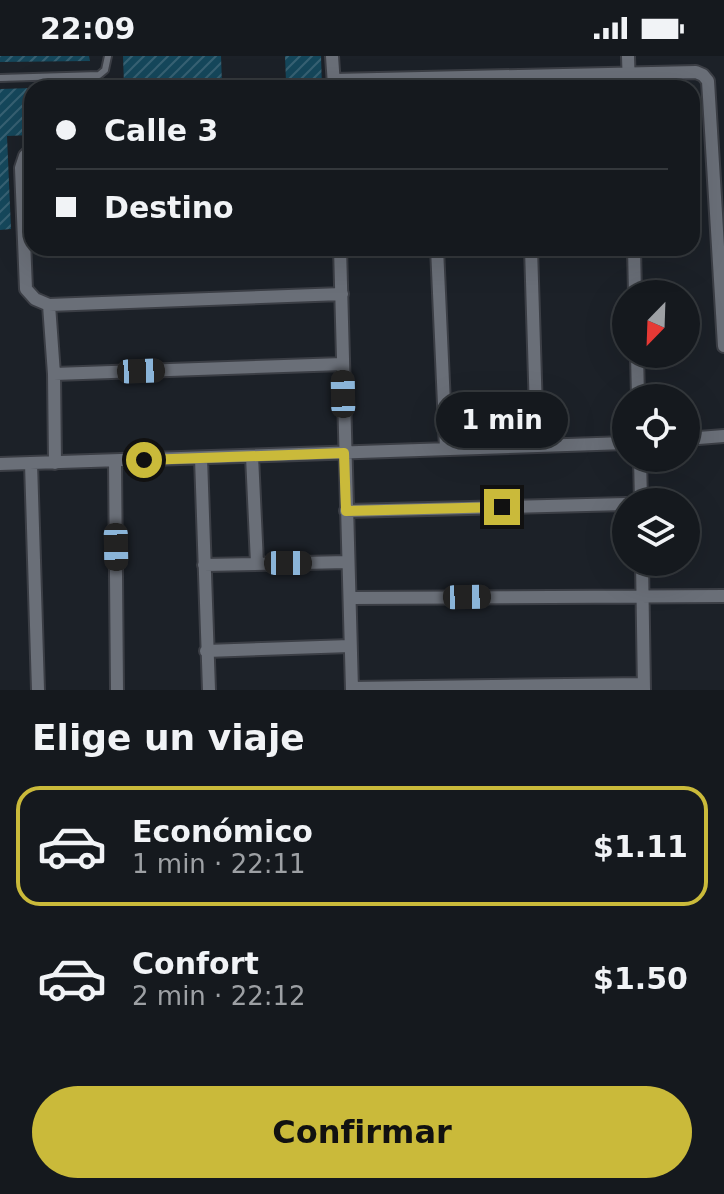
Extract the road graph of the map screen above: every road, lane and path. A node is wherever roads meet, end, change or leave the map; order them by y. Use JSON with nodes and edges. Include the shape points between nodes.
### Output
{"nodes":[{"id":1,"x":108,"y":56,"type":"edge"},
{"id":2,"x":332,"y":56,"type":"edge"},
{"id":3,"x":628,"y":56,"type":"edge"},
{"id":4,"x":629,"y":73,"type":"junction"},
{"id":5,"x":0,"y":78,"type":"edge"},
{"id":6,"x":334,"y":80,"type":"edge"},
{"id":7,"x":540,"y":80,"type":"edge"},
{"id":8,"x":629,"y":80,"type":"edge"},
{"id":9,"x":24,"y":159,"type":"edge"},
{"id":10,"x":24,"y":195,"type":"edge"},
{"id":11,"x":27,"y":256,"type":"edge"},
{"id":12,"x":340,"y":256,"type":"edge"},
{"id":13,"x":437,"y":256,"type":"edge"},
{"id":14,"x":531,"y":256,"type":"edge"},
{"id":15,"x":634,"y":256,"type":"edge"},
{"id":16,"x":635,"y":280,"type":"edge"},
{"id":17,"x":342,"y":294,"type":"junction"},
{"id":18,"x":49,"y":305,"type":"junction"},
{"id":19,"x":724,"y":346,"type":"edge"},
{"id":20,"x":343,"y":364,"type":"junction"},
{"id":21,"x":54,"y":374,"type":"junction"},
{"id":22,"x":724,"y":436,"type":"edge"},
{"id":23,"x":700,"y":438,"type":"edge"},
{"id":24,"x":612,"y":443,"type":"edge"},
{"id":25,"x":537,"y":445,"type":"junction"},
{"id":26,"x":446,"y":449,"type":"junction"},
{"id":27,"x":344,"y":453,"type":"junction"},
{"id":28,"x":252,"y":456,"type":"junction"},
{"id":29,"x":201,"y":458,"type":"junction"},
{"id":30,"x":115,"y":461,"type":"junction"},
{"id":31,"x":31,"y":463,"type":"junction"},
{"id":32,"x":55,"y":463,"type":"junction"},
{"id":33,"x":0,"y":464,"type":"edge"},
{"id":34,"x":612,"y":504,"type":"edge"},
{"id":35,"x":346,"y":511,"type":"junction"},
{"id":36,"x":348,"y":562,"type":"junction"},
{"id":37,"x":257,"y":563,"type":"junction"},
{"id":38,"x":204,"y":565,"type":"junction"},
{"id":39,"x":642,"y":576,"type":"edge"},
{"id":40,"x":643,"y":595,"type":"junction"},
{"id":41,"x":724,"y":596,"type":"edge"},
{"id":42,"x":350,"y":598,"type":"junction"},
{"id":43,"x":350,"y":646,"type":"junction"},
{"id":44,"x":206,"y":651,"type":"junction"},
{"id":45,"x":644,"y":687,"type":"edge"},
{"id":46,"x":352,"y":689,"type":"edge"},
{"id":47,"x":38,"y":690,"type":"edge"},
{"id":48,"x":117,"y":690,"type":"edge"},
{"id":49,"x":209,"y":690,"type":"edge"}],
"edges":[{"from":1,"to":5,"type":"lane","via":[[99,75]]},
{"from":2,"to":6,"type":"street"},
{"from":3,"to":4,"type":"street"},
{"from":4,"to":7,"type":"street"},
{"from":4,"to":8,"type":"street"},
{"from":4,"to":19,"type":"street","via":[[696,72],[708,81]]},
{"from":9,"to":10,"type":"street"},
{"from":11,"to":18,"type":"street","via":[[26,289]]},
{"from":12,"to":17,"type":"street"},
{"from":13,"to":26,"type":"street"},
{"from":14,"to":25,"type":"street"},
{"from":15,"to":16,"type":"street"},
{"from":17,"to":18,"type":"street"},
{"from":17,"to":20,"type":"street"},
{"from":18,"to":21,"type":"street"},
{"from":20,"to":21,"type":"street"},
{"from":20,"to":27,"type":"street"},
{"from":21,"to":32,"type":"street"},
{"from":22,"to":23,"type":"street"},
{"from":24,"to":25,"type":"street"},
{"from":25,"to":26,"type":"street"},
{"from":26,"to":27,"type":"street"},
{"from":27,"to":28,"type":"street"},
{"from":27,"to":35,"type":"street"},
{"from":28,"to":29,"type":"street"},
{"from":28,"to":37,"type":"street"},
{"from":29,"to":30,"type":"street"},
{"from":29,"to":38,"type":"street"},
{"from":30,"to":32,"type":"street"},
{"from":30,"to":48,"type":"street"},
{"from":31,"to":32,"type":"street"},
{"from":31,"to":33,"type":"street"},
{"from":31,"to":47,"type":"street"},
{"from":34,"to":35,"type":"street"},
{"from":35,"to":36,"type":"street"},
{"from":36,"to":37,"type":"street"},
{"from":36,"to":42,"type":"street"},
{"from":37,"to":38,"type":"street"},
{"from":38,"to":44,"type":"street"},
{"from":39,"to":40,"type":"street"},
{"from":40,"to":41,"type":"street"},
{"from":40,"to":42,"type":"street"},
{"from":40,"to":45,"type":"street"},
{"from":42,"to":43,"type":"street"},
{"from":43,"to":44,"type":"street"},
{"from":43,"to":46,"type":"street"},
{"from":44,"to":49,"type":"street"},
{"from":45,"to":46,"type":"street"}]}
